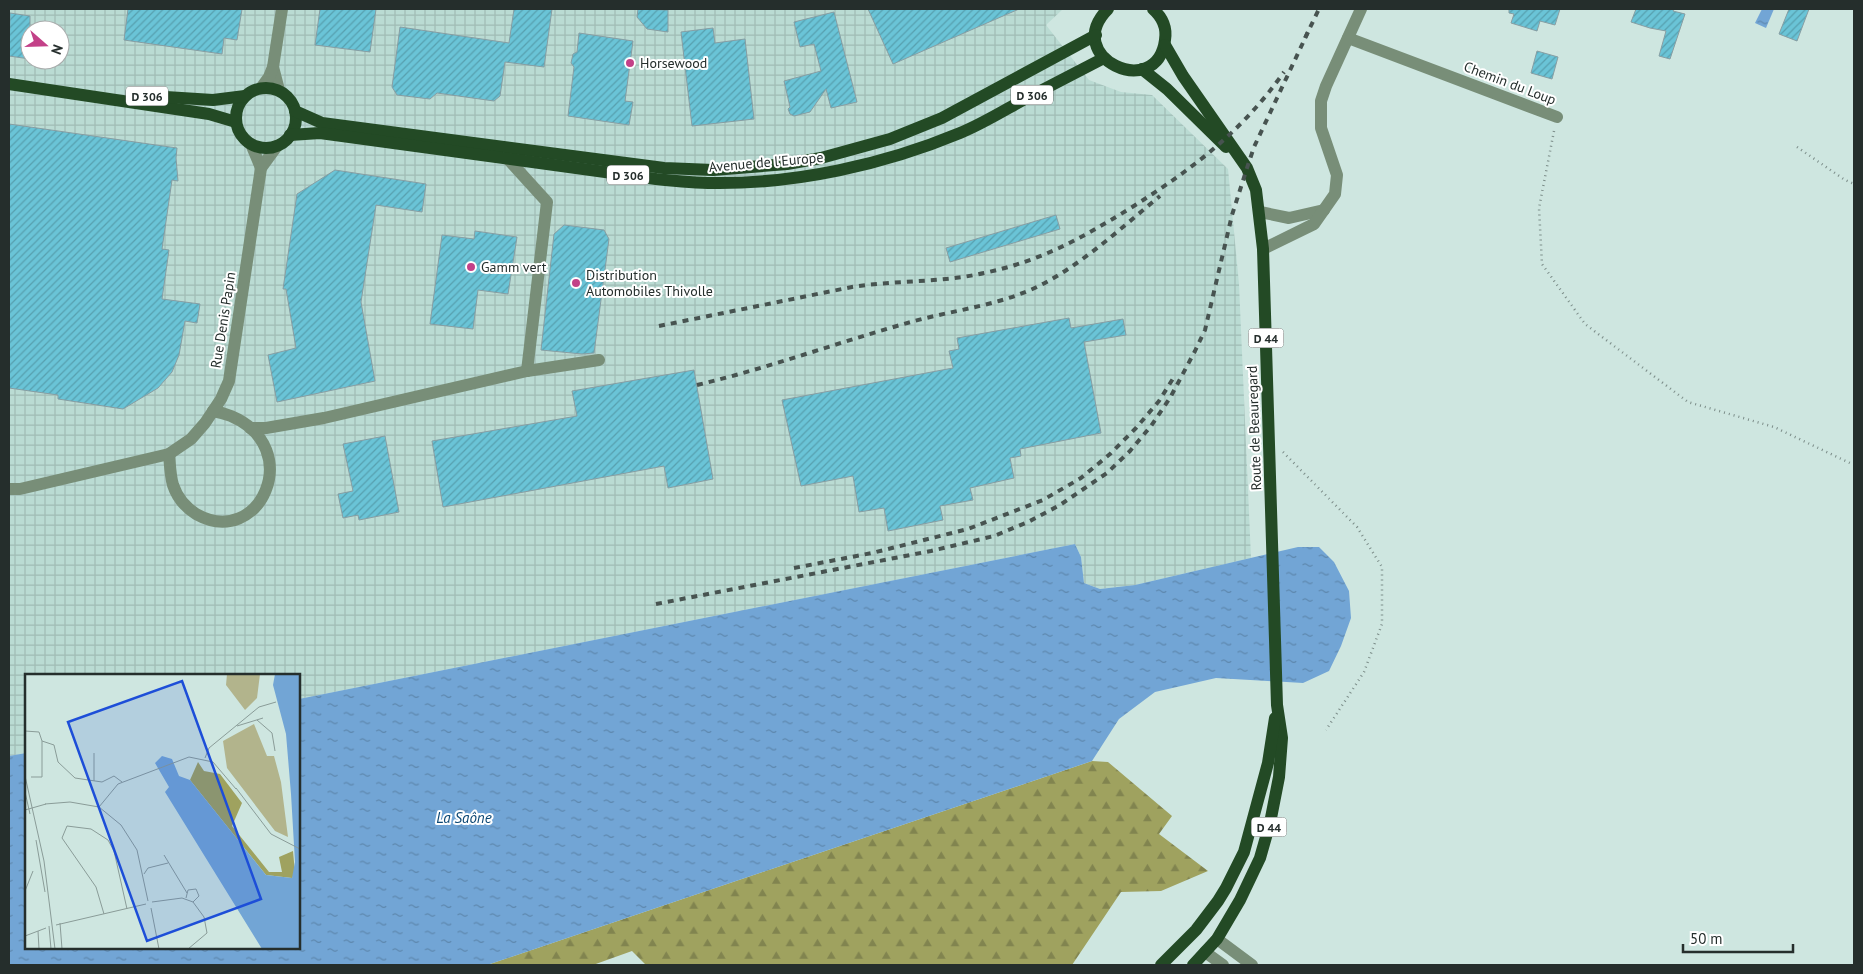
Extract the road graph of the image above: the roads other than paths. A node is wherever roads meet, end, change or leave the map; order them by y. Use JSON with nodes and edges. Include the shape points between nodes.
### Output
{"nodes":[{"id":1,"x":282,"y":9,"type":"edge"},
{"id":2,"x":1108,"y":9,"type":"edge"},
{"id":3,"x":1361,"y":9,"type":"edge"},
{"id":4,"x":1160,"y":12,"type":"edge"},
{"id":5,"x":1096,"y":35,"type":"junction"},
{"id":6,"x":1348,"y":38,"type":"junction"},
{"id":7,"x":1165,"y":45,"type":"junction"},
{"id":8,"x":1104,"y":58,"type":"junction"},
{"id":9,"x":273,"y":67,"type":"junction"},
{"id":10,"x":1142,"y":69,"type":"junction"},
{"id":11,"x":9,"y":84,"type":"edge"},
{"id":12,"x":261,"y":88,"type":"junction"},
{"id":13,"x":49,"y":90,"type":"junction"},
{"id":14,"x":279,"y":90,"type":"junction"},
{"id":15,"x":245,"y":96,"type":"junction"},
{"id":16,"x":295,"y":111,"type":"junction"},
{"id":17,"x":1557,"y":117,"type":"road end"},
{"id":18,"x":236,"y":122,"type":"junction"},
{"id":19,"x":290,"y":135,"type":"junction"},
{"id":20,"x":251,"y":144,"type":"junction"},
{"id":21,"x":276,"y":146,"type":"junction"},
{"id":22,"x":1238,"y":156,"type":"junction"},
{"id":23,"x":508,"y":159,"type":"junction"},
{"id":24,"x":261,"y":168,"type":"junction"},
{"id":25,"x":1324,"y":210,"type":"junction"},
{"id":26,"x":1260,"y":212,"type":"junction"},
{"id":27,"x":1264,"y":249,"type":"junction"},
{"id":28,"x":599,"y":360,"type":"dead end"},
{"id":29,"x":527,"y":371,"type":"junction"},
{"id":30,"x":213,"y":411,"type":"junction"},
{"id":31,"x":250,"y":428,"type":"junction"},
{"id":32,"x":169,"y":454,"type":"junction"},
{"id":33,"x":9,"y":489,"type":"edge"},
{"id":34,"x":1277,"y":705,"type":"junction"},
{"id":35,"x":1196,"y":930,"type":"junction"},
{"id":36,"x":1217,"y":939,"type":"junction"},
{"id":37,"x":1205,"y":952,"type":"junction"},
{"id":38,"x":1161,"y":965,"type":"edge"},
{"id":39,"x":1193,"y":965,"type":"edge"},
{"id":40,"x":1223,"y":965,"type":"edge"},
{"id":41,"x":1252,"y":965,"type":"edge"}],
"edges":[{"from":1,"to":9,"type":"street"},
{"from":2,"to":5,"type":"main road","via":[[1102,15]]},
{"from":3,"to":6,"type":"street"},
{"from":4,"to":7,"type":"main road","via":[[1165,26]]},
{"from":5,"to":8,"type":"main road"},
{"from":5,"to":16,"type":"main road","name":"Avenue de l'Europe","number":"D 306","via":[[942,118],[890,139],[787,164],[713,170],[664,168],[322,123]]},
{"from":6,"to":17,"type":"street","name":"Chemin du Loup"},
{"from":6,"to":25,"type":"street","via":[[1321,101],[1321,128],[1336,168],[1337,180],[1332,200]]},
{"from":7,"to":10,"type":"main road","via":[[1156,60]]},
{"from":7,"to":22,"type":"main road","name":"Route de Beauregard","number":"D 44","via":[[1182,76]]},
{"from":8,"to":10,"type":"main road","via":[[1121,69]]},
{"from":8,"to":23,"type":"main road","name":"Avenue de l'Europe","number":"D 306","via":[[961,133],[878,160],[803,176],[712,184]]},
{"from":9,"to":12,"type":"street"},
{"from":9,"to":14,"type":"street"},
{"from":10,"to":22,"type":"main road","name":"Route de Beauregard","number":"D 44"},
{"from":11,"to":13,"type":"main road","number":"D 306"},
{"from":12,"to":14,"type":"main road"},
{"from":12,"to":15,"type":"main road"},
{"from":13,"to":15,"type":"main road","number":"D 306","via":[[212,100]]},
{"from":13,"to":18,"type":"main road","number":"D 306","via":[[209,114]]},
{"from":14,"to":16,"type":"main road","via":[[292,102]]},
{"from":15,"to":18,"type":"main road","via":[[236,112]]},
{"from":16,"to":19,"type":"main road","via":[[296,119]]},
{"from":18,"to":20,"type":"main road"},
{"from":19,"to":21,"type":"main road"},
{"from":19,"to":23,"type":"main road","name":"Avenue de l'Europe","number":"D 306","via":[[320,133]]},
{"from":20,"to":21,"type":"main road","via":[[268,148]]},
{"from":20,"to":24,"type":"street"},
{"from":21,"to":24,"type":"street","name":"Rue Denis Papin"},
{"from":22,"to":26,"type":"main road","name":"Route de Beauregard","number":"D 44","via":[[1256,190]]},
{"from":23,"to":29,"type":"street","via":[[546,202]]},
{"from":24,"to":30,"type":"street","name":"Rue Denis Papin","via":[[229,381]]},
{"from":25,"to":26,"type":"street","via":[[1289,218]]},
{"from":25,"to":27,"type":"street","via":[[1314,224]]},
{"from":26,"to":27,"type":"main road","name":"Route de Beauregard","number":"D 44"},
{"from":27,"to":34,"type":"main road","name":"Route de Beauregard","number":"D 44"},
{"from":28,"to":29,"type":"street"},
{"from":29,"to":31,"type":"street","via":[[324,418]]},
{"from":30,"to":31,"type":"street","via":[[232,416]]},
{"from":30,"to":32,"type":"street","name":"Rue Denis Papin","via":[[191,439]]},
{"from":31,"to":32,"type":"street","via":[[267,449],[271,465],[270,482],[252,509],[231,520],[212,520],[184,504],[173,485]]},
{"from":32,"to":33,"type":"street","via":[[20,490]]},
{"from":34,"to":35,"type":"main road","name":"Route de Beauregard","number":"D 44","via":[[1268,763],[1244,852],[1226,888]]},
{"from":34,"to":36,"type":"main road","name":"Route de Beauregard","number":"D 44","via":[[1282,738],[1270,823],[1260,858]]},
{"from":35,"to":36,"type":"main road"},
{"from":35,"to":37,"type":"main road"},
{"from":35,"to":38,"type":"main road","name":"Route de Beauregard"},
{"from":36,"to":37,"type":"main road","name":"Route de Beauregard"},
{"from":36,"to":41,"type":"street"},
{"from":37,"to":39,"type":"main road","name":"Route de Beauregard"},
{"from":37,"to":40,"type":"street"}]}
